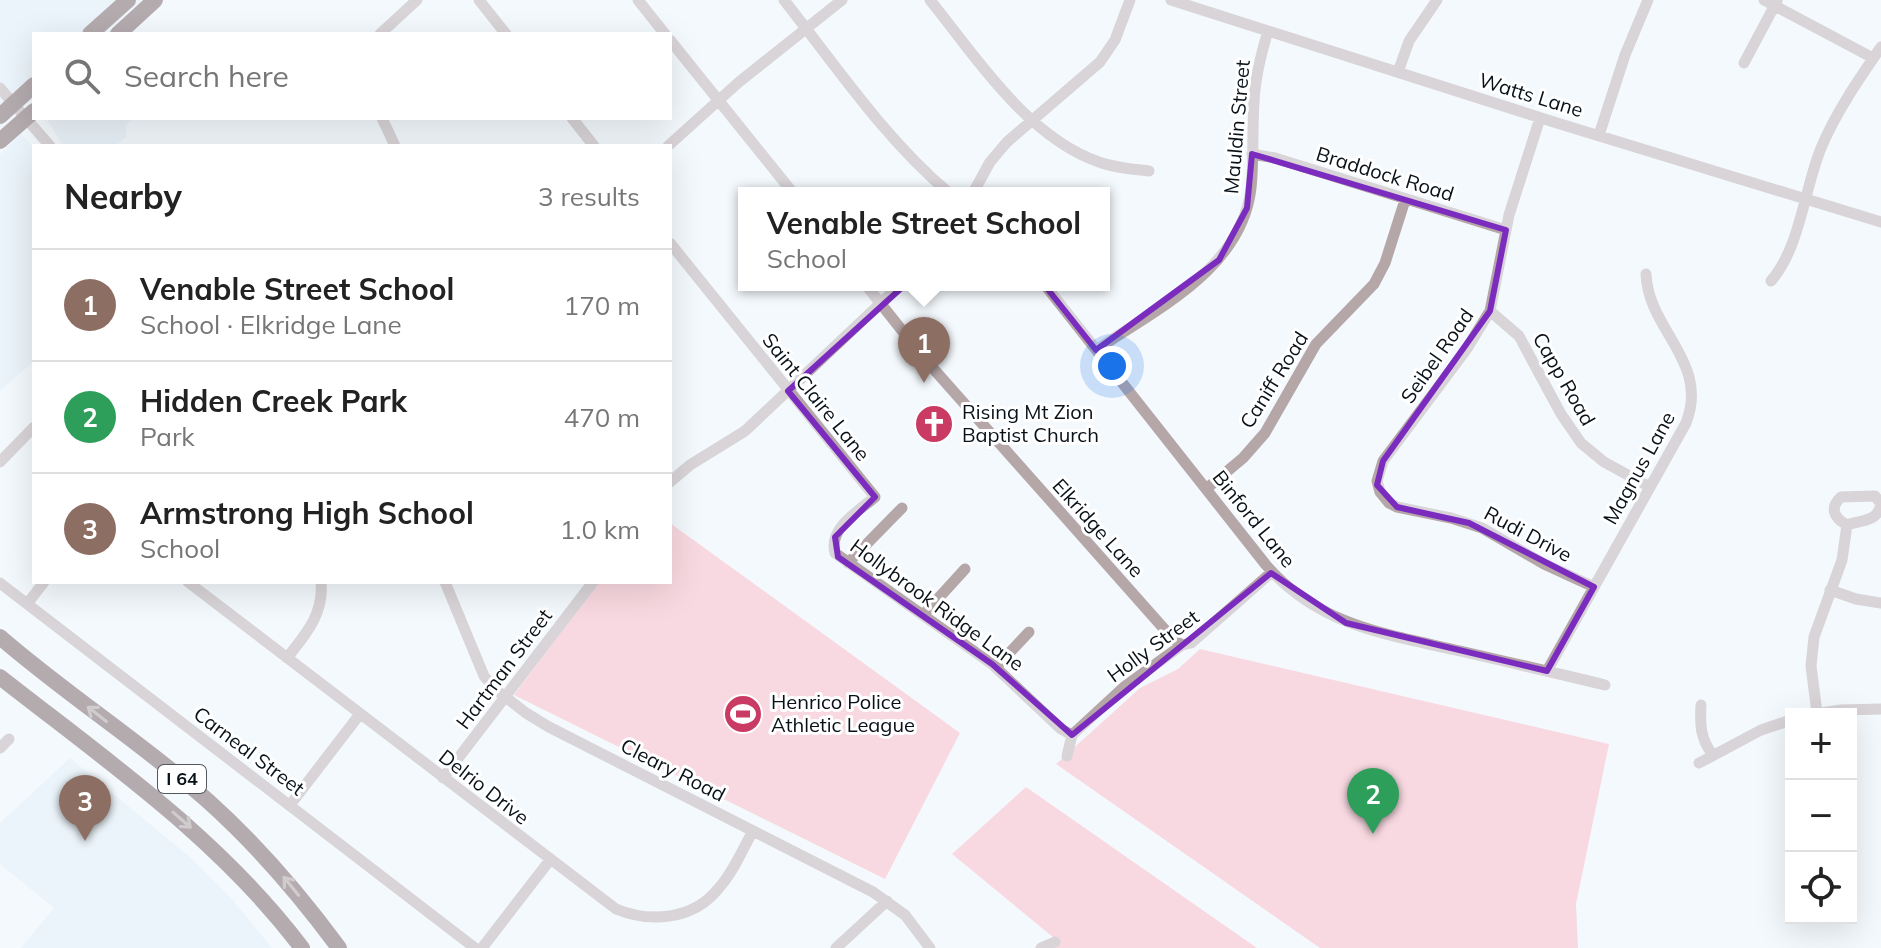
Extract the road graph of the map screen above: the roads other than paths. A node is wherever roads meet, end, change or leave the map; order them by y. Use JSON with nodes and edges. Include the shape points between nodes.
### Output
{"nodes":[{"id":1,"x":155,"y":0,"type":"edge"},
{"id":2,"x":417,"y":0,"type":"edge"},
{"id":3,"x":479,"y":0,"type":"edge"},
{"id":4,"x":638,"y":0,"type":"edge"},
{"id":5,"x":784,"y":0,"type":"edge"},
{"id":6,"x":842,"y":0,"type":"edge"},
{"id":7,"x":930,"y":0,"type":"edge"},
{"id":8,"x":1130,"y":0,"type":"edge"},
{"id":9,"x":1171,"y":0,"type":"edge"},
{"id":10,"x":1437,"y":0,"type":"edge"},
{"id":11,"x":1648,"y":0,"type":"edge"},
{"id":12,"x":1772,"y":2,"type":"edge"},
{"id":13,"x":133,"y":4,"type":"edge"},
{"id":14,"x":807,"y":28,"type":"junction"},
{"id":15,"x":1268,"y":31,"type":"junction"},
{"id":16,"x":93,"y":32,"type":"edge"},
{"id":17,"x":119,"y":32,"type":"edge"},
{"id":18,"x":382,"y":32,"type":"edge"},
{"id":19,"x":504,"y":32,"type":"edge"},
{"id":20,"x":663,"y":32,"type":"edge"},
{"id":21,"x":672,"y":42,"type":"edge"},
{"id":22,"x":1881,"y":47,"type":"edge"},
{"id":23,"x":1873,"y":58,"type":"junction"},
{"id":24,"x":1744,"y":63,"type":"dead end"},
{"id":25,"x":1398,"y":72,"type":"junction"},
{"id":26,"x":32,"y":87,"type":"edge"},
{"id":27,"x":0,"y":88,"type":"edge"},
{"id":28,"x":718,"y":100,"type":"junction"},
{"id":29,"x":14,"y":103,"type":"junction"},
{"id":30,"x":30,"y":114,"type":"edge"},
{"id":31,"x":0,"y":116,"type":"edge"},
{"id":32,"x":1540,"y":118,"type":"junction"},
{"id":33,"x":34,"y":120,"type":"edge"},
{"id":34,"x":383,"y":120,"type":"edge"},
{"id":35,"x":574,"y":120,"type":"edge"},
{"id":36,"x":1034,"y":120,"type":"junction"},
{"id":37,"x":1599,"y":135,"type":"junction"},
{"id":38,"x":0,"y":141,"type":"edge"},
{"id":39,"x":49,"y":144,"type":"edge"},
{"id":40,"x":394,"y":144,"type":"edge"},
{"id":41,"x":592,"y":144,"type":"edge"},
{"id":42,"x":670,"y":144,"type":"edge"},
{"id":43,"x":1252,"y":154,"type":"junction"},
{"id":44,"x":1149,"y":171,"type":"dead end"},
{"id":45,"x":788,"y":187,"type":"edge"},
{"id":46,"x":943,"y":187,"type":"edge"},
{"id":47,"x":976,"y":187,"type":"edge"},
{"id":48,"x":1804,"y":199,"type":"junction"},
{"id":49,"x":1405,"y":200,"type":"junction"},
{"id":50,"x":1881,"y":222,"type":"edge"},
{"id":51,"x":1506,"y":230,"type":"junction"},
{"id":52,"x":672,"y":246,"type":"edge"},
{"id":53,"x":1646,"y":274,"type":"dead end"},
{"id":54,"x":1771,"y":281,"type":"dead end"},
{"id":55,"x":871,"y":291,"type":"edge"},
{"id":56,"x":893,"y":291,"type":"edge"},
{"id":57,"x":1050,"y":291,"type":"edge"},
{"id":58,"x":880,"y":303,"type":"junction"},
{"id":59,"x":1490,"y":311,"type":"junction"},
{"id":60,"x":1096,"y":350,"type":"junction"},
{"id":61,"x":788,"y":391,"type":"junction"},
{"id":62,"x":32,"y":429,"type":"edge"},
{"id":63,"x":0,"y":462,"type":"edge"},
{"id":64,"x":672,"y":480,"type":"edge"},
{"id":65,"x":1650,"y":487,"type":"junction"},
{"id":66,"x":1206,"y":489,"type":"junction"},
{"id":67,"x":875,"y":497,"type":"joint"},
{"id":68,"x":1397,"y":507,"type":"joint"},
{"id":69,"x":902,"y":508,"type":"dead end"},
{"id":70,"x":1847,"y":525,"type":"dead end"},
{"id":71,"x":848,"y":563,"type":"junction"},
{"id":72,"x":965,"y":569,"type":"dead end"},
{"id":73,"x":1272,"y":572,"type":"junction"},
{"id":74,"x":0,"y":583,"type":"edge"},
{"id":75,"x":42,"y":584,"type":"edge"},
{"id":76,"x":191,"y":584,"type":"edge"},
{"id":77,"x":321,"y":584,"type":"edge"},
{"id":78,"x":446,"y":584,"type":"edge"},
{"id":79,"x":591,"y":584,"type":"edge"},
{"id":80,"x":1594,"y":587,"type":"junction"},
{"id":81,"x":1830,"y":590,"type":"junction"},
{"id":82,"x":1881,"y":603,"type":"edge"},
{"id":83,"x":27,"y":604,"type":"junction"},
{"id":84,"x":924,"y":614,"type":"junction"},
{"id":85,"x":1029,"y":632,"type":"dead end"},
{"id":86,"x":0,"y":637,"type":"edge"},
{"id":87,"x":1182,"y":645,"type":"junction"},
{"id":88,"x":287,"y":658,"type":"junction"},
{"id":89,"x":996,"y":667,"type":"junction"},
{"id":90,"x":1547,"y":671,"type":"junction"},
{"id":91,"x":0,"y":677,"type":"edge"},
{"id":92,"x":0,"y":684,"type":"edge"},
{"id":93,"x":1605,"y":685,"type":"dead end"},
{"id":94,"x":505,"y":697,"type":"junction"},
{"id":95,"x":1701,"y":705,"type":"dead end"},
{"id":96,"x":1815,"y":708,"type":"edge"},
{"id":97,"x":1881,"y":709,"type":"edge"},
{"id":98,"x":1857,"y":711,"type":"edge"},
{"id":99,"x":360,"y":714,"type":"junction"},
{"id":100,"x":1785,"y":722,"type":"edge"},
{"id":101,"x":1072,"y":735,"type":"junction"},
{"id":102,"x":77,"y":737,"type":"junction"},
{"id":103,"x":1713,"y":755,"type":"junction"},
{"id":104,"x":1067,"y":756,"type":"dead end"},
{"id":105,"x":1699,"y":763,"type":"dead end"},
{"id":106,"x":443,"y":778,"type":"junction"},
{"id":107,"x":290,"y":805,"type":"junction"},
{"id":108,"x":753,"y":831,"type":"junction"},
{"id":109,"x":550,"y":860,"type":"junction"},
{"id":110,"x":887,"y":901,"type":"junction"},
{"id":111,"x":1055,"y":942,"type":"dead end"},
{"id":112,"x":302,"y":948,"type":"edge"},
{"id":113,"x":339,"y":948,"type":"edge"},
{"id":114,"x":475,"y":948,"type":"edge"},
{"id":115,"x":482,"y":948,"type":"edge"},
{"id":116,"x":836,"y":948,"type":"edge"},
{"id":117,"x":930,"y":948,"type":"edge"},
{"id":118,"x":1041,"y":948,"type":"edge"}],
"edges":[{"from":1,"to":13,"type":"highway"},
{"from":2,"to":18,"type":"street"},
{"from":3,"to":19,"type":"street"},
{"from":4,"to":20,"type":"street"},
{"from":5,"to":14,"type":"street"},
{"from":6,"to":14,"type":"street"},
{"from":7,"to":36,"type":"street","via":[[986,71]]},
{"from":8,"to":36,"type":"street","via":[[1100,62]]},
{"from":9,"to":15,"type":"street","name":"Watts Lane"},
{"from":10,"to":25,"type":"street","via":[[1409,41]]},
{"from":11,"to":37,"type":"street"},
{"from":12,"to":23,"type":"street"},
{"from":12,"to":24,"type":"street"},
{"from":13,"to":16,"type":"highway"},
{"from":13,"to":17,"type":"highway"},
{"from":14,"to":28,"type":"street"},
{"from":14,"to":46,"type":"street","via":[[901,146]]},
{"from":15,"to":25,"type":"street","name":"Watts Lane"},
{"from":15,"to":43,"type":"street","name":"Mauldin Street","via":[[1256,80]]},
{"from":21,"to":28,"type":"street"},
{"from":22,"to":23,"type":"street"},
{"from":23,"to":48,"type":"street","via":[[1832,125]]},
{"from":25,"to":32,"type":"street","name":"Watts Lane"},
{"from":26,"to":29,"type":"highway"},
{"from":27,"to":29,"type":"street"},
{"from":28,"to":42,"type":"street"},
{"from":28,"to":45,"type":"street"},
{"from":29,"to":30,"type":"street"},
{"from":29,"to":31,"type":"highway"},
{"from":30,"to":38,"type":"highway"},
{"from":32,"to":37,"type":"street","name":"Watts Lane"},
{"from":32,"to":51,"type":"street","name":"Seibel Road"},
{"from":33,"to":39,"type":"street"},
{"from":34,"to":40,"type":"street"},
{"from":35,"to":41,"type":"street"},
{"from":36,"to":44,"type":"street","via":[[1082,155]]},
{"from":36,"to":47,"type":"street","via":[[1007,142]]},
{"from":37,"to":48,"type":"street","name":"Watts Lane"},
{"from":43,"to":49,"type":"street","name":"Braddock Road"},
{"from":43,"to":60,"type":"street","name":"Mauldin Street","via":[[1247,208],[1219,260]]},
{"from":48,"to":50,"type":"street","name":"Watts Lane"},
{"from":48,"to":54,"type":"street","via":[[1787,257]]},
{"from":49,"to":51,"type":"street","name":"Braddock Road"},
{"from":49,"to":66,"type":"street","name":"Caniff Road","via":[[1374,284],[1316,344],[1265,433]]},
{"from":51,"to":59,"type":"street","name":"Seibel Road"},
{"from":52,"to":61,"type":"street","name":"Saint Claire Lane"},
{"from":53,"to":65,"type":"street","name":"Magnus Lane","via":[[1648,293],[1688,371],[1693,392],[1686,423]]},
{"from":55,"to":58,"type":"street","name":"Elkridge Lane"},
{"from":56,"to":58,"type":"street"},
{"from":57,"to":60,"type":"street","name":"Binford Lane"},
{"from":58,"to":61,"type":"street"},
{"from":58,"to":87,"type":"street","name":"Elkridge Lane"},
{"from":59,"to":65,"type":"street","name":"Capp Road","via":[[1519,336],[1581,443]]},
{"from":59,"to":68,"type":"street","name":"Seibel Road","via":[[1383,461],[1377,485]]},
{"from":60,"to":66,"type":"street","name":"Binford Lane"},
{"from":61,"to":64,"type":"street","via":[[745,431]]},
{"from":61,"to":67,"type":"street","name":"Saint Claire Lane"},
{"from":62,"to":63,"type":"street"},
{"from":65,"to":80,"type":"street","name":"Magnus Lane"},
{"from":66,"to":73,"type":"street","name":"Binford Lane"},
{"from":67,"to":71,"type":"street","name":"Hollybrook Ridge Lane","via":[[835,537],[835,553]]},
{"from":68,"to":80,"type":"street","name":"Rudi Drive","via":[[1482,528]]},
{"from":69,"to":71,"type":"street"},
{"from":70,"to":81,"type":"street","via":[[1842,560]]},
{"from":71,"to":84,"type":"street","name":"Hollybrook Ridge Lane"},
{"from":72,"to":84,"type":"street"},
{"from":73,"to":87,"type":"street","name":"Holly Street","via":[[1206,632]]},
{"from":73,"to":90,"type":"street","name":"Binford Lane","via":[[1310,605],[1346,623]]},
{"from":74,"to":83,"type":"street","name":"Carneal Street"},
{"from":75,"to":83,"type":"street"},
{"from":76,"to":88,"type":"street","name":"Delrio Drive"},
{"from":77,"to":88,"type":"street","via":[[318,614]]},
{"from":78,"to":94,"type":"street","name":"Cleary Road","via":[[484,676]]},
{"from":79,"to":94,"type":"street","name":"Hartman Street"},
{"from":80,"to":90,"type":"street","name":"Magnus Lane"},
{"from":81,"to":82,"type":"street"},
{"from":81,"to":96,"type":"street","via":[[1811,652]]},
{"from":83,"to":107,"type":"street","name":"Carneal Street"},
{"from":84,"to":89,"type":"street","name":"Hollybrook Ridge Lane"},
{"from":85,"to":89,"type":"street"},
{"from":113,"to":86,"type":"highway","number":"I 64","one_way":true,"via":[[282,875],[215,807]]},
{"from":87,"to":101,"type":"street","name":"Holly Street","via":[[1124,687]]},
{"from":88,"to":99,"type":"street","name":"Delrio Drive"},
{"from":89,"to":101,"type":"street","name":"Hollybrook Ridge Lane"},
{"from":90,"to":93,"type":"street","name":"Binford Lane"},
{"from":91,"to":102,"type":"highway","number":"I 64"},
{"from":92,"to":102,"type":"highway"},
{"from":94,"to":106,"type":"street","name":"Hartman Street"},
{"from":94,"to":108,"type":"street","name":"Cleary Road","via":[[549,727]]},
{"from":95,"to":103,"type":"street","via":[[1700,729]]},
{"from":97,"to":98,"type":"street"},
{"from":99,"to":106,"type":"street","name":"Delrio Drive"},
{"from":99,"to":107,"type":"street"},
{"from":100,"to":103,"type":"street"},
{"from":101,"to":104,"type":"street"},
{"from":102,"to":112,"type":"highway","number":"I 64","one_way":true,"via":[[207,841]]},
{"from":103,"to":105,"type":"street"},
{"from":106,"to":109,"type":"street","name":"Delrio Drive"},
{"from":107,"to":114,"type":"street","name":"Carneal Street"},
{"from":108,"to":109,"type":"street","name":"Delrio Drive","via":[[718,890],[687,911],[664,917],[616,909]]},
{"from":108,"to":110,"type":"street","name":"Cleary Road"},
{"from":109,"to":115,"type":"street"},
{"from":110,"to":116,"type":"street"},
{"from":110,"to":117,"type":"street","name":"Cleary Road"},
{"from":111,"to":118,"type":"street"}]}
